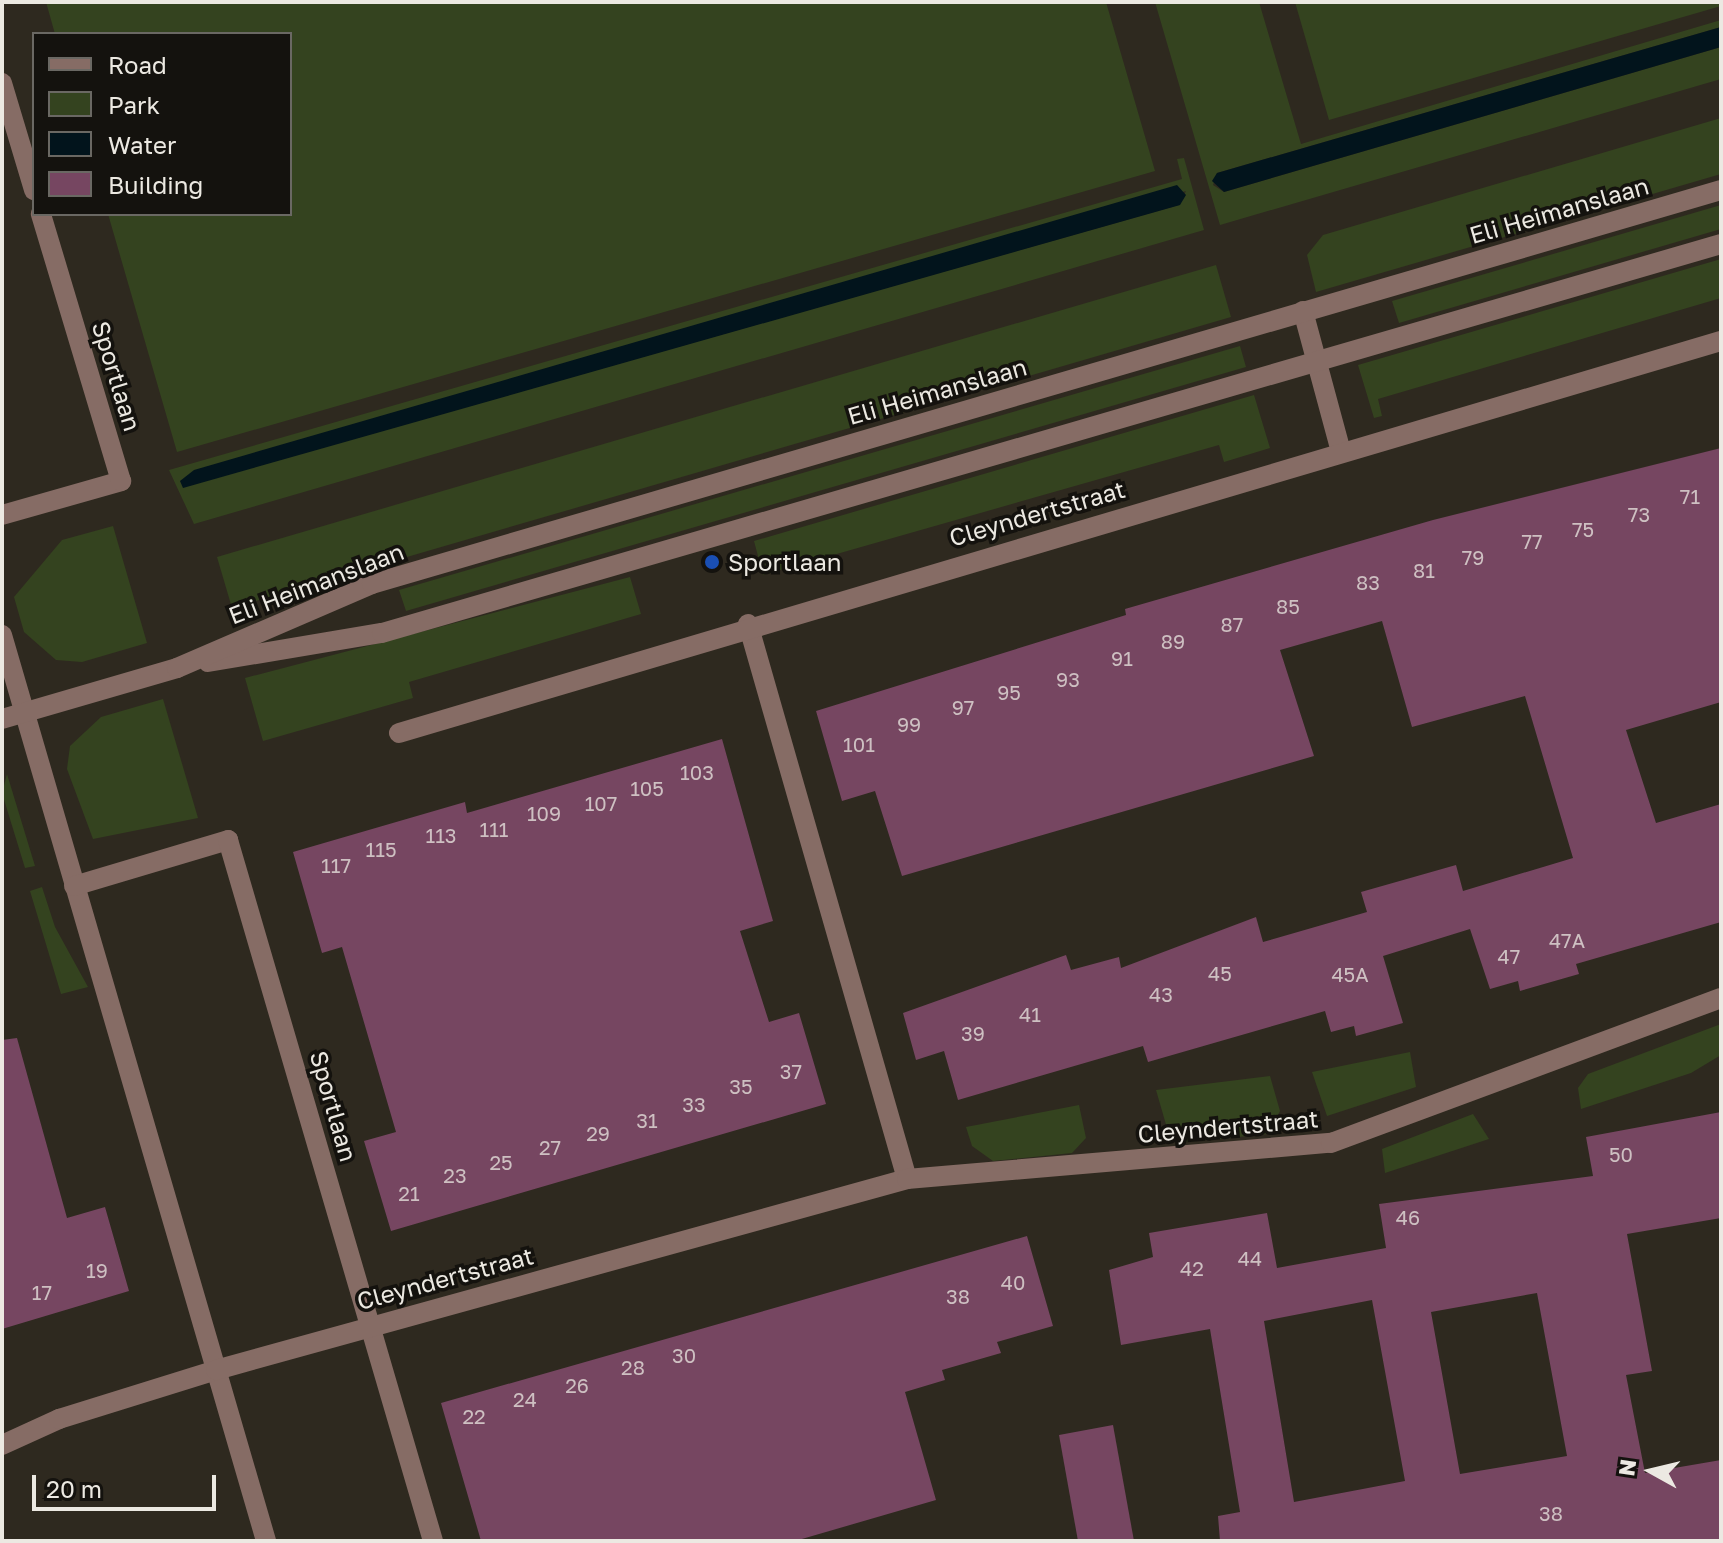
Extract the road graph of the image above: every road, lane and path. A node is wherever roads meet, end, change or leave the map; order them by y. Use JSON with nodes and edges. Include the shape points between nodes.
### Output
{"nodes":[{"id":1,"x":2,"y":83,"type":"edge"},
{"id":2,"x":32,"y":183,"type":"edge"},
{"id":3,"x":1721,"y":190,"type":"edge"},
{"id":4,"x":42,"y":216,"type":"edge"},
{"id":5,"x":1721,"y":244,"type":"edge"},
{"id":6,"x":1303,"y":311,"type":"junction"},
{"id":7,"x":1721,"y":341,"type":"edge"},
{"id":8,"x":1317,"y":362,"type":"junction"},
{"id":9,"x":1341,"y":452,"type":"junction"},
{"id":10,"x":2,"y":515,"type":"edge"},
{"id":11,"x":748,"y":624,"type":"junction"},
{"id":12,"x":2,"y":635,"type":"edge"},
{"id":13,"x":177,"y":668,"type":"junction"},
{"id":14,"x":25,"y":713,"type":"junction"},
{"id":15,"x":2,"y":719,"type":"edge"},
{"id":16,"x":399,"y":733,"type":"dead end"},
{"id":17,"x":74,"y":886,"type":"junction"},
{"id":18,"x":1721,"y":998,"type":"edge"},
{"id":19,"x":907,"y":1179,"type":"junction"},
{"id":20,"x":371,"y":1325,"type":"junction"},
{"id":21,"x":216,"y":1370,"type":"junction"},
{"id":22,"x":2,"y":1445,"type":"edge"},
{"id":23,"x":266,"y":1541,"type":"edge"},
{"id":24,"x":433,"y":1541,"type":"edge"}],
"edges":[{"from":1,"to":2,"type":"street"},
{"from":3,"to":6,"type":"street","name":"Eli Heimanslaan"},
{"from":4,"to":10,"type":"street","name":"Sportlaan","via":[[121,481]]},
{"from":5,"to":8,"type":"street","name":"Eli Heimanslaan"},
{"from":6,"to":8,"type":"street"},
{"from":6,"to":13,"type":"street","name":"Eli Heimanslaan","via":[[372,584]]},
{"from":7,"to":9,"type":"street","name":"Cleyndertstraat"},
{"from":8,"to":9,"type":"street"},
{"from":8,"to":13,"type":"street","name":"Eli Heimanslaan","via":[[382,633]]},
{"from":9,"to":11,"type":"street","name":"Cleyndertstraat"},
{"from":11,"to":16,"type":"street","name":"Cleyndertstraat"},
{"from":11,"to":19,"type":"street"},
{"from":12,"to":14,"type":"street"},
{"from":13,"to":14,"type":"street","name":"Eli Heimanslaan"},
{"from":14,"to":15,"type":"street","name":"Eli Heimanslaan"},
{"from":14,"to":17,"type":"street"},
{"from":17,"to":20,"type":"street","name":"Sportlaan","via":[[228,840]]},
{"from":17,"to":21,"type":"street"},
{"from":18,"to":19,"type":"street","name":"Cleyndertstraat","via":[[1331,1143]]},
{"from":19,"to":20,"type":"street","name":"Cleyndertstraat"},
{"from":20,"to":21,"type":"street","name":"Cleyndertstraat"},
{"from":20,"to":24,"type":"street","name":"Sportlaan"},
{"from":21,"to":22,"type":"street","name":"Cleyndertstraat","via":[[59,1419]]},
{"from":21,"to":23,"type":"street"}]}
